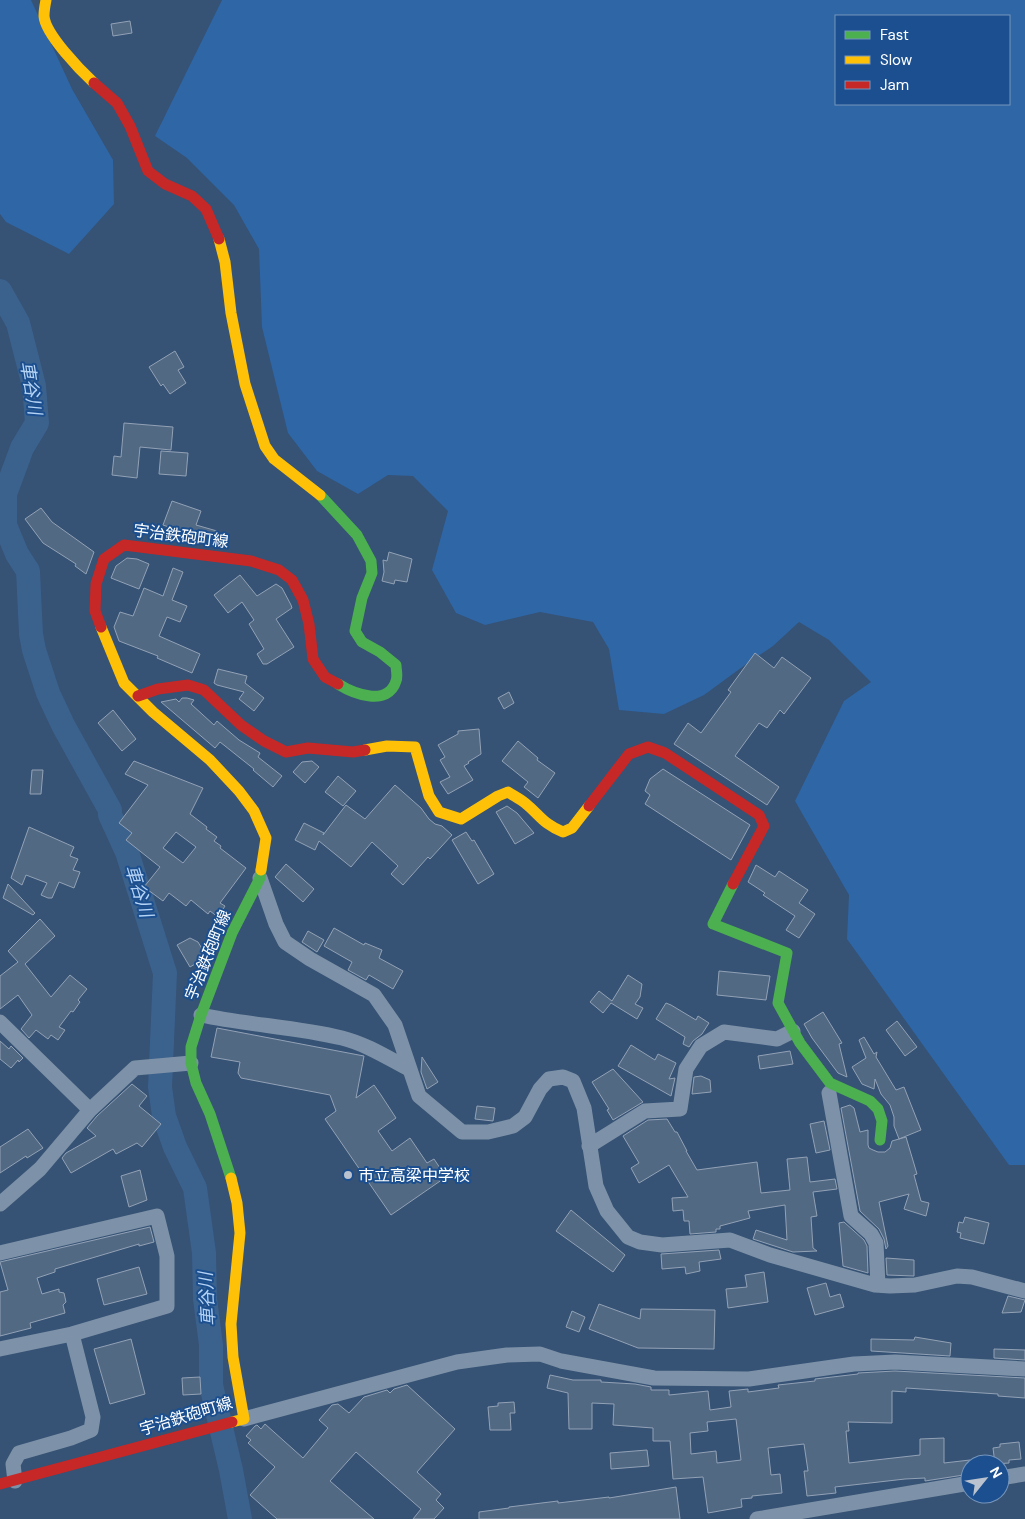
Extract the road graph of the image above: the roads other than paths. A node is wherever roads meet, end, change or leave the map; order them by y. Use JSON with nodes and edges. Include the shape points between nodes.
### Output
{"nodes":[{"id":1,"x":46,"y":0,"type":"edge"},
{"id":2,"x":138,"y":696,"type":"junction"},
{"id":3,"x":260,"y":878,"type":"junction"},
{"id":4,"x":201,"y":1015,"type":"junction"},
{"id":5,"x":0,"y":1022,"type":"edge"},
{"id":6,"x":793,"y":1031,"type":"junction"},
{"id":7,"x":185,"y":1064,"type":"junction"},
{"id":8,"x":409,"y":1070,"type":"junction"},
{"id":9,"x":829,"y":1093,"type":"dead end"},
{"id":10,"x":90,"y":1110,"type":"junction"},
{"id":11,"x":880,"y":1140,"type":"dead end"},
{"id":12,"x":590,"y":1146,"type":"junction"},
{"id":13,"x":0,"y":1204,"type":"edge"},
{"id":14,"x":0,"y":1253,"type":"edge"},
{"id":15,"x":878,"y":1285,"type":"junction"},
{"id":16,"x":1025,"y":1291,"type":"edge"},
{"id":17,"x":72,"y":1334,"type":"junction"},
{"id":18,"x":0,"y":1349,"type":"edge"},
{"id":19,"x":1025,"y":1368,"type":"edge"},
{"id":20,"x":238,"y":1420,"type":"junction"},
{"id":21,"x":1025,"y":1474,"type":"edge"},
{"id":22,"x":1010,"y":1476,"type":"edge"},
{"id":23,"x":7,"y":1482,"type":"edge"},
{"id":24,"x":960,"y":1485,"type":"edge"},
{"id":25,"x":757,"y":1519,"type":"edge"}],
"edges":[{"from":1,"to":2,"type":"main road","name":"宇治鉄砲町線","via":[[44,18],[58,44],[81,71],[117,103],[148,171],[165,184],[192,196],[206,209],[218,233],[244,384],[265,446],[274,459],[325,501],[367,550],[372,573],[362,598],[355,631],[362,642],[396,665],[397,680],[391,691],[377,697],[351,692],[325,677],[313,659],[303,600],[292,580],[278,570],[251,561],[124,546],[104,559],[96,584],[94,611],[124,683]]},
{"from":2,"to":3,"type":"main road","name":"宇治鉄砲町線","via":[[210,760],[254,811],[266,838]]},
{"from":2,"to":6,"type":"main road","via":[[158,689],[188,685],[204,690],[241,725],[286,752],[308,748],[353,752],[387,746],[415,747],[429,796],[439,812],[460,819],[508,792],[525,803],[540,819],[563,832],[572,828],[629,754],[648,746],[665,753],[759,815],[764,826],[713,924],[787,953],[778,1003]]},
{"from":3,"to":4,"type":"main road","name":"宇治鉄砲町線","via":[[232,933]]},
{"from":3,"to":8,"type":"street","via":[[285,942],[374,995],[395,1025]]},
{"from":4,"to":7,"type":"main road","name":"宇治鉄砲町線"},
{"from":4,"to":8,"type":"street","via":[[344,1039]]},
{"from":5,"to":10,"type":"street"},
{"from":6,"to":11,"type":"main road","via":[[830,1083],[870,1101],[878,1109],[882,1121]]},
{"from":6,"to":12,"type":"street","via":[[777,1039],[724,1032],[701,1046],[686,1069],[680,1109],[645,1111]]},
{"from":7,"to":10,"type":"street","via":[[135,1068]]},
{"from":7,"to":20,"type":"main road","name":"宇治鉄砲町線","via":[[210,1114],[238,1203],[240,1233],[231,1324]]},
{"from":8,"to":12,"type":"street","via":[[419,1096],[462,1132],[488,1132],[513,1126],[525,1117],[549,1079],[563,1077],[574,1081],[584,1108]]},
{"from":9,"to":15,"type":"street","via":[[851,1216],[876,1243]]},
{"from":10,"to":13,"type":"street","via":[[40,1169]]},
{"from":12,"to":15,"type":"street","via":[[596,1186],[607,1211],[628,1237],[662,1245],[730,1240],[770,1255]]},
{"from":14,"to":17,"type":"street","via":[[158,1216],[167,1256],[167,1306]]},
{"from":15,"to":16,"type":"street","via":[[915,1285],[957,1276]]},
{"from":17,"to":18,"type":"street"},
{"from":17,"to":23,"type":"street","via":[[93,1417],[91,1430],[19,1453]]},
{"from":19,"to":20,"type":"street","via":[[895,1362],[854,1364],[749,1379],[654,1378],[560,1361],[540,1354],[507,1355],[457,1362]]},
{"from":20,"to":23,"type":"main road","name":"宇治鉄砲町線"},
{"from":21,"to":22,"type":"street"},
{"from":24,"to":25,"type":"street"}]}
